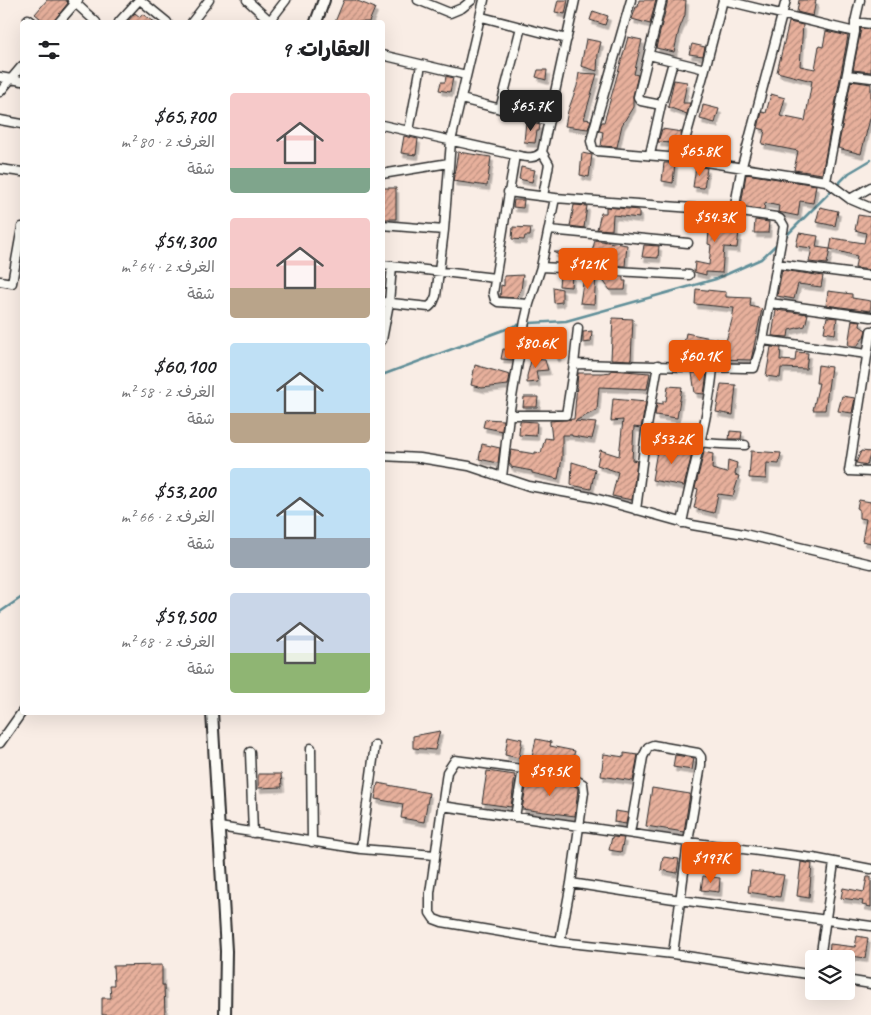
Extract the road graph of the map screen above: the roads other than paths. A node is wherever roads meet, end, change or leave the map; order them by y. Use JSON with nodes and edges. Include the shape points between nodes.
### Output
{"nodes":[{"id":1,"x":139,"y":0,"type":"edge"},
{"id":2,"x":209,"y":0,"type":"edge"},
{"id":3,"x":247,"y":0,"type":"edge"},
{"id":4,"x":286,"y":0,"type":"edge"},
{"id":5,"x":324,"y":0,"type":"edge"},
{"id":6,"x":418,"y":0,"type":"edge"},
{"id":7,"x":472,"y":0,"type":"edge"},
{"id":8,"x":484,"y":0,"type":"edge"},
{"id":9,"x":575,"y":0,"type":"edge"},
{"id":10,"x":631,"y":0,"type":"edge"},
{"id":11,"x":662,"y":0,"type":"edge"},
{"id":12,"x":723,"y":0,"type":"edge"},
{"id":13,"x":786,"y":0,"type":"edge"},
{"id":14,"x":860,"y":0,"type":"edge"},
{"id":15,"x":75,"y":1,"type":"edge"},
{"id":16,"x":756,"y":4,"type":"edge"},
{"id":17,"x":782,"y":14,"type":"junction"},
{"id":18,"x":482,"y":16,"type":"junction"},
{"id":19,"x":61,"y":20,"type":"edge"},
{"id":20,"x":94,"y":20,"type":"edge"},
{"id":21,"x":121,"y":20,"type":"edge"},
{"id":22,"x":164,"y":20,"type":"edge"},
{"id":23,"x":194,"y":20,"type":"edge"},
{"id":24,"x":267,"y":20,"type":"edge"},
{"id":25,"x":271,"y":20,"type":"edge"},
{"id":26,"x":317,"y":20,"type":"edge"},
{"id":27,"x":855,"y":22,"type":"junction"},
{"id":28,"x":871,"y":24,"type":"edge"},
{"id":29,"x":521,"y":27,"type":"junction"},
{"id":30,"x":855,"y":32,"type":"junction"},
{"id":31,"x":567,"y":38,"type":"junction"},
{"id":32,"x":649,"y":55,"type":"junction"},
{"id":33,"x":385,"y":56,"type":"edge"},
{"id":34,"x":673,"y":62,"type":"junction"},
{"id":35,"x":422,"y":64,"type":"junction"},
{"id":36,"x":20,"y":69,"type":"edge"},
{"id":37,"x":706,"y":69,"type":"junction"},
{"id":38,"x":466,"y":75,"type":"junction"},
{"id":39,"x":847,"y":75,"type":"junction"},
{"id":40,"x":0,"y":77,"type":"edge"},
{"id":41,"x":871,"y":78,"type":"edge"},
{"id":42,"x":12,"y":79,"type":"junction"},
{"id":43,"x":20,"y":81,"type":"edge"},
{"id":44,"x":0,"y":92,"type":"edge"},
{"id":45,"x":461,"y":99,"type":"junction"},
{"id":46,"x":661,"y":105,"type":"junction"},
{"id":47,"x":500,"y":109,"type":"junction"},
{"id":48,"x":0,"y":120,"type":"edge"},
{"id":49,"x":549,"y":121,"type":"junction"},
{"id":50,"x":20,"y":124,"type":"edge"},
{"id":51,"x":385,"y":126,"type":"edge"},
{"id":52,"x":409,"y":131,"type":"junction"},
{"id":53,"x":450,"y":141,"type":"junction"},
{"id":54,"x":542,"y":152,"type":"junction"},
{"id":55,"x":650,"y":154,"type":"junction"},
{"id":56,"x":515,"y":155,"type":"junction"},
{"id":57,"x":680,"y":158,"type":"junction"},
{"id":58,"x":449,"y":163,"type":"junction"},
{"id":59,"x":742,"y":166,"type":"junction"},
{"id":60,"x":0,"y":169,"type":"edge"},
{"id":61,"x":20,"y":172,"type":"edge"},
{"id":62,"x":385,"y":174,"type":"edge"},
{"id":63,"x":828,"y":183,"type":"junction"},
{"id":64,"x":871,"y":187,"type":"edge"},
{"id":65,"x":508,"y":192,"type":"junction"},
{"id":66,"x":543,"y":196,"type":"junction"},
{"id":67,"x":555,"y":198,"type":"junction"},
{"id":68,"x":850,"y":199,"type":"junction"},
{"id":69,"x":871,"y":208,"type":"edge"},
{"id":70,"x":734,"y":211,"type":"junction"},
{"id":71,"x":385,"y":225,"type":"edge"},
{"id":72,"x":444,"y":230,"type":"junction"},
{"id":73,"x":549,"y":230,"type":"junction"},
{"id":74,"x":688,"y":243,"type":"dead end"},
{"id":75,"x":20,"y":256,"type":"edge"},
{"id":76,"x":777,"y":264,"type":"junction"},
{"id":77,"x":385,"y":265,"type":"edge"},
{"id":78,"x":392,"y":266,"type":"junction"},
{"id":79,"x":541,"y":267,"type":"junction"},
{"id":80,"x":439,"y":271,"type":"junction"},
{"id":81,"x":689,"y":275,"type":"dead end"},
{"id":82,"x":871,"y":276,"type":"edge"},
{"id":83,"x":495,"y":278,"type":"junction"},
{"id":84,"x":0,"y":281,"type":"edge"},
{"id":85,"x":386,"y":303,"type":"edge"},
{"id":86,"x":529,"y":304,"type":"junction"},
{"id":87,"x":770,"y":304,"type":"junction"},
{"id":88,"x":871,"y":317,"type":"edge"},
{"id":89,"x":578,"y":328,"type":"dead end"},
{"id":90,"x":871,"y":331,"type":"edge"},
{"id":91,"x":763,"y":340,"type":"junction"},
{"id":92,"x":867,"y":354,"type":"junction"},
{"id":93,"x":574,"y":364,"type":"junction"},
{"id":94,"x":658,"y":365,"type":"junction"},
{"id":95,"x":713,"y":368,"type":"junction"},
{"id":96,"x":510,"y":415,"type":"junction"},
{"id":97,"x":646,"y":432,"type":"junction"},
{"id":98,"x":700,"y":444,"type":"junction"},
{"id":99,"x":745,"y":445,"type":"dead end"},
{"id":100,"x":385,"y":456,"type":"edge"},
{"id":101,"x":871,"y":472,"type":"edge"},
{"id":102,"x":502,"y":477,"type":"junction"},
{"id":103,"x":636,"y":510,"type":"junction"},
{"id":104,"x":682,"y":522,"type":"junction"},
{"id":105,"x":871,"y":564,"type":"edge"},
{"id":106,"x":20,"y":715,"type":"edge"},
{"id":107,"x":212,"y":715,"type":"edge"},
{"id":108,"x":0,"y":742,"type":"edge"},
{"id":109,"x":375,"y":744,"type":"dead end"},
{"id":110,"x":311,"y":748,"type":"dead end"},
{"id":111,"x":250,"y":752,"type":"dead end"},
{"id":112,"x":522,"y":769,"type":"junction"},
{"id":113,"x":442,"y":806,"type":"junction"},
{"id":114,"x":515,"y":817,"type":"junction"},
{"id":115,"x":579,"y":826,"type":"junction"},
{"id":116,"x":219,"y":827,"type":"junction"},
{"id":117,"x":253,"y":833,"type":"junction"},
{"id":118,"x":630,"y":834,"type":"junction"},
{"id":119,"x":312,"y":842,"type":"junction"},
{"id":120,"x":688,"y":842,"type":"junction"},
{"id":121,"x":361,"y":849,"type":"junction"},
{"id":122,"x":435,"y":855,"type":"junction"},
{"id":123,"x":834,"y":863,"type":"junction"},
{"id":124,"x":871,"y":869,"type":"edge"},
{"id":125,"x":571,"y":883,"type":"junction"},
{"id":126,"x":680,"y":900,"type":"junction"},
{"id":127,"x":826,"y":921,"type":"junction"},
{"id":128,"x":871,"y":926,"type":"edge"},
{"id":129,"x":560,"y":942,"type":"junction"},
{"id":130,"x":821,"y":950,"type":"edge"},
{"id":131,"x":673,"y":954,"type":"junction"},
{"id":132,"x":805,"y":974,"type":"edge"},
{"id":133,"x":855,"y":981,"type":"edge"},
{"id":134,"x":871,"y":984,"type":"edge"},
{"id":135,"x":225,"y":1015,"type":"edge"}],
"edges":[{"from":1,"to":21,"type":"street"},
{"from":1,"to":22,"type":"street"},
{"from":2,"to":23,"type":"street"},
{"from":3,"to":24,"type":"street"},
{"from":4,"to":25,"type":"street"},
{"from":5,"to":26,"type":"street"},
{"from":6,"to":7,"type":"street","via":[[450,13]]},
{"from":8,"to":18,"type":"street"},
{"from":9,"to":31,"type":"street"},
{"from":10,"to":55,"type":"street","via":[[591,145],[597,151]]},
{"from":11,"to":32,"type":"street"},
{"from":12,"to":16,"type":"street"},
{"from":12,"to":37,"type":"street"},
{"from":13,"to":17,"type":"street"},
{"from":14,"to":27,"type":"street"},
{"from":15,"to":19,"type":"street"},
{"from":15,"to":20,"type":"street"},
{"from":16,"to":17,"type":"street"},
{"from":17,"to":30,"type":"street"},
{"from":17,"to":59,"type":"street"},
{"from":18,"to":29,"type":"street"},
{"from":18,"to":38,"type":"street"},
{"from":27,"to":28,"type":"street"},
{"from":27,"to":30,"type":"street"},
{"from":29,"to":31,"type":"street"},
{"from":29,"to":47,"type":"street"},
{"from":30,"to":39,"type":"street"},
{"from":31,"to":49,"type":"street"},
{"from":32,"to":34,"type":"street"},
{"from":32,"to":46,"type":"street","via":[[638,97],[641,101]]},
{"from":33,"to":35,"type":"street"},
{"from":34,"to":37,"type":"street"},
{"from":34,"to":46,"type":"street"},
{"from":35,"to":38,"type":"street"},
{"from":35,"to":52,"type":"street"},
{"from":36,"to":42,"type":"street"},
{"from":37,"to":57,"type":"street"},
{"from":38,"to":45,"type":"street"},
{"from":39,"to":41,"type":"street"},
{"from":39,"to":63,"type":"street"},
{"from":40,"to":42,"type":"street"},
{"from":42,"to":43,"type":"street"},
{"from":42,"to":44,"type":"street"},
{"from":45,"to":47,"type":"street"},
{"from":45,"to":53,"type":"street"},
{"from":46,"to":55,"type":"street"},
{"from":47,"to":49,"type":"street"},
{"from":48,"to":50,"type":"street"},
{"from":49,"to":54,"type":"street"},
{"from":51,"to":52,"type":"street"},
{"from":52,"to":53,"type":"street"},
{"from":53,"to":56,"type":"street"},
{"from":53,"to":58,"type":"street"},
{"from":54,"to":56,"type":"street","via":[[534,157]]},
{"from":54,"to":66,"type":"street","via":[[549,164]]},
{"from":55,"to":57,"type":"street"},
{"from":56,"to":65,"type":"street"},
{"from":57,"to":59,"type":"street"},
{"from":58,"to":62,"type":"street"},
{"from":58,"to":72,"type":"street"},
{"from":59,"to":63,"type":"street"},
{"from":59,"to":70,"type":"street"},
{"from":60,"to":61,"type":"street"},
{"from":63,"to":68,"type":"street"},
{"from":64,"to":68,"type":"street"},
{"from":65,"to":66,"type":"street"},
{"from":65,"to":83,"type":"street"},
{"from":66,"to":67,"type":"street"},
{"from":67,"to":70,"type":"street"},
{"from":67,"to":73,"type":"street"},
{"from":68,"to":69,"type":"street"},
{"from":70,"to":76,"type":"street","via":[[776,217],[782,222]]},
{"from":71,"to":72,"type":"street"},
{"from":72,"to":80,"type":"street"},
{"from":73,"to":74,"type":"street"},
{"from":73,"to":79,"type":"street"},
{"from":75,"to":84,"type":"street","via":[[12,283]]},
{"from":76,"to":82,"type":"street"},
{"from":76,"to":87,"type":"street"},
{"from":77,"to":78,"type":"street"},
{"from":78,"to":80,"type":"street"},
{"from":78,"to":85,"type":"street"},
{"from":79,"to":81,"type":"street"},
{"from":79,"to":86,"type":"street"},
{"from":80,"to":83,"type":"street"},
{"from":80,"to":85,"type":"street","via":[[436,296],[429,307]]},
{"from":83,"to":86,"type":"street","via":[[495,300]]},
{"from":86,"to":96,"type":"street"},
{"from":87,"to":88,"type":"street"},
{"from":87,"to":91,"type":"street"},
{"from":89,"to":93,"type":"street"},
{"from":90,"to":92,"type":"street"},
{"from":91,"to":92,"type":"street"},
{"from":91,"to":95,"type":"street","via":[[754,368]]},
{"from":92,"to":101,"type":"street","via":[[849,471]]},
{"from":93,"to":94,"type":"street"},
{"from":93,"to":96,"type":"street","via":[[566,415]]},
{"from":94,"to":95,"type":"street"},
{"from":94,"to":97,"type":"street"},
{"from":95,"to":98,"type":"street"},
{"from":96,"to":102,"type":"street"},
{"from":97,"to":98,"type":"street"},
{"from":97,"to":103,"type":"street"},
{"from":98,"to":99,"type":"street"},
{"from":98,"to":104,"type":"street"},
{"from":100,"to":102,"type":"street","via":[[443,461]]},
{"from":102,"to":103,"type":"street"},
{"from":103,"to":104,"type":"street"},
{"from":104,"to":105,"type":"street"},
{"from":106,"to":108,"type":"street"},
{"from":107,"to":116,"type":"street"},
{"from":109,"to":121,"type":"street"},
{"from":110,"to":119,"type":"street"},
{"from":111,"to":117,"type":"street"},
{"from":112,"to":113,"type":"street","via":[[455,760],[447,772]]},
{"from":112,"to":114,"type":"street"},
{"from":112,"to":115,"type":"street","via":[[567,775],[583,784]]},
{"from":113,"to":114,"type":"street"},
{"from":113,"to":122,"type":"street"},
{"from":114,"to":115,"type":"street"},
{"from":115,"to":118,"type":"street"},
{"from":115,"to":125,"type":"street"},
{"from":116,"to":117,"type":"street"},
{"from":116,"to":135,"type":"street","via":[[226,951]]},
{"from":117,"to":119,"type":"street"},
{"from":118,"to":120,"type":"street"},
{"from":118,"to":120,"type":"street","via":[[643,757],[648,747],[653,745],[693,751],[701,757]]},
{"from":119,"to":121,"type":"street"},
{"from":120,"to":123,"type":"street"},
{"from":120,"to":126,"type":"street"},
{"from":121,"to":122,"type":"street"},
{"from":122,"to":129,"type":"street","via":[[430,893],[430,913],[434,919]]},
{"from":123,"to":124,"type":"street"},
{"from":123,"to":127,"type":"street"},
{"from":125,"to":126,"type":"street"},
{"from":125,"to":129,"type":"street"},
{"from":126,"to":127,"type":"street"},
{"from":126,"to":131,"type":"street"},
{"from":127,"to":128,"type":"street"},
{"from":127,"to":130,"type":"street"},
{"from":129,"to":131,"type":"street"},
{"from":131,"to":132,"type":"street"},
{"from":133,"to":134,"type":"street"}]}
